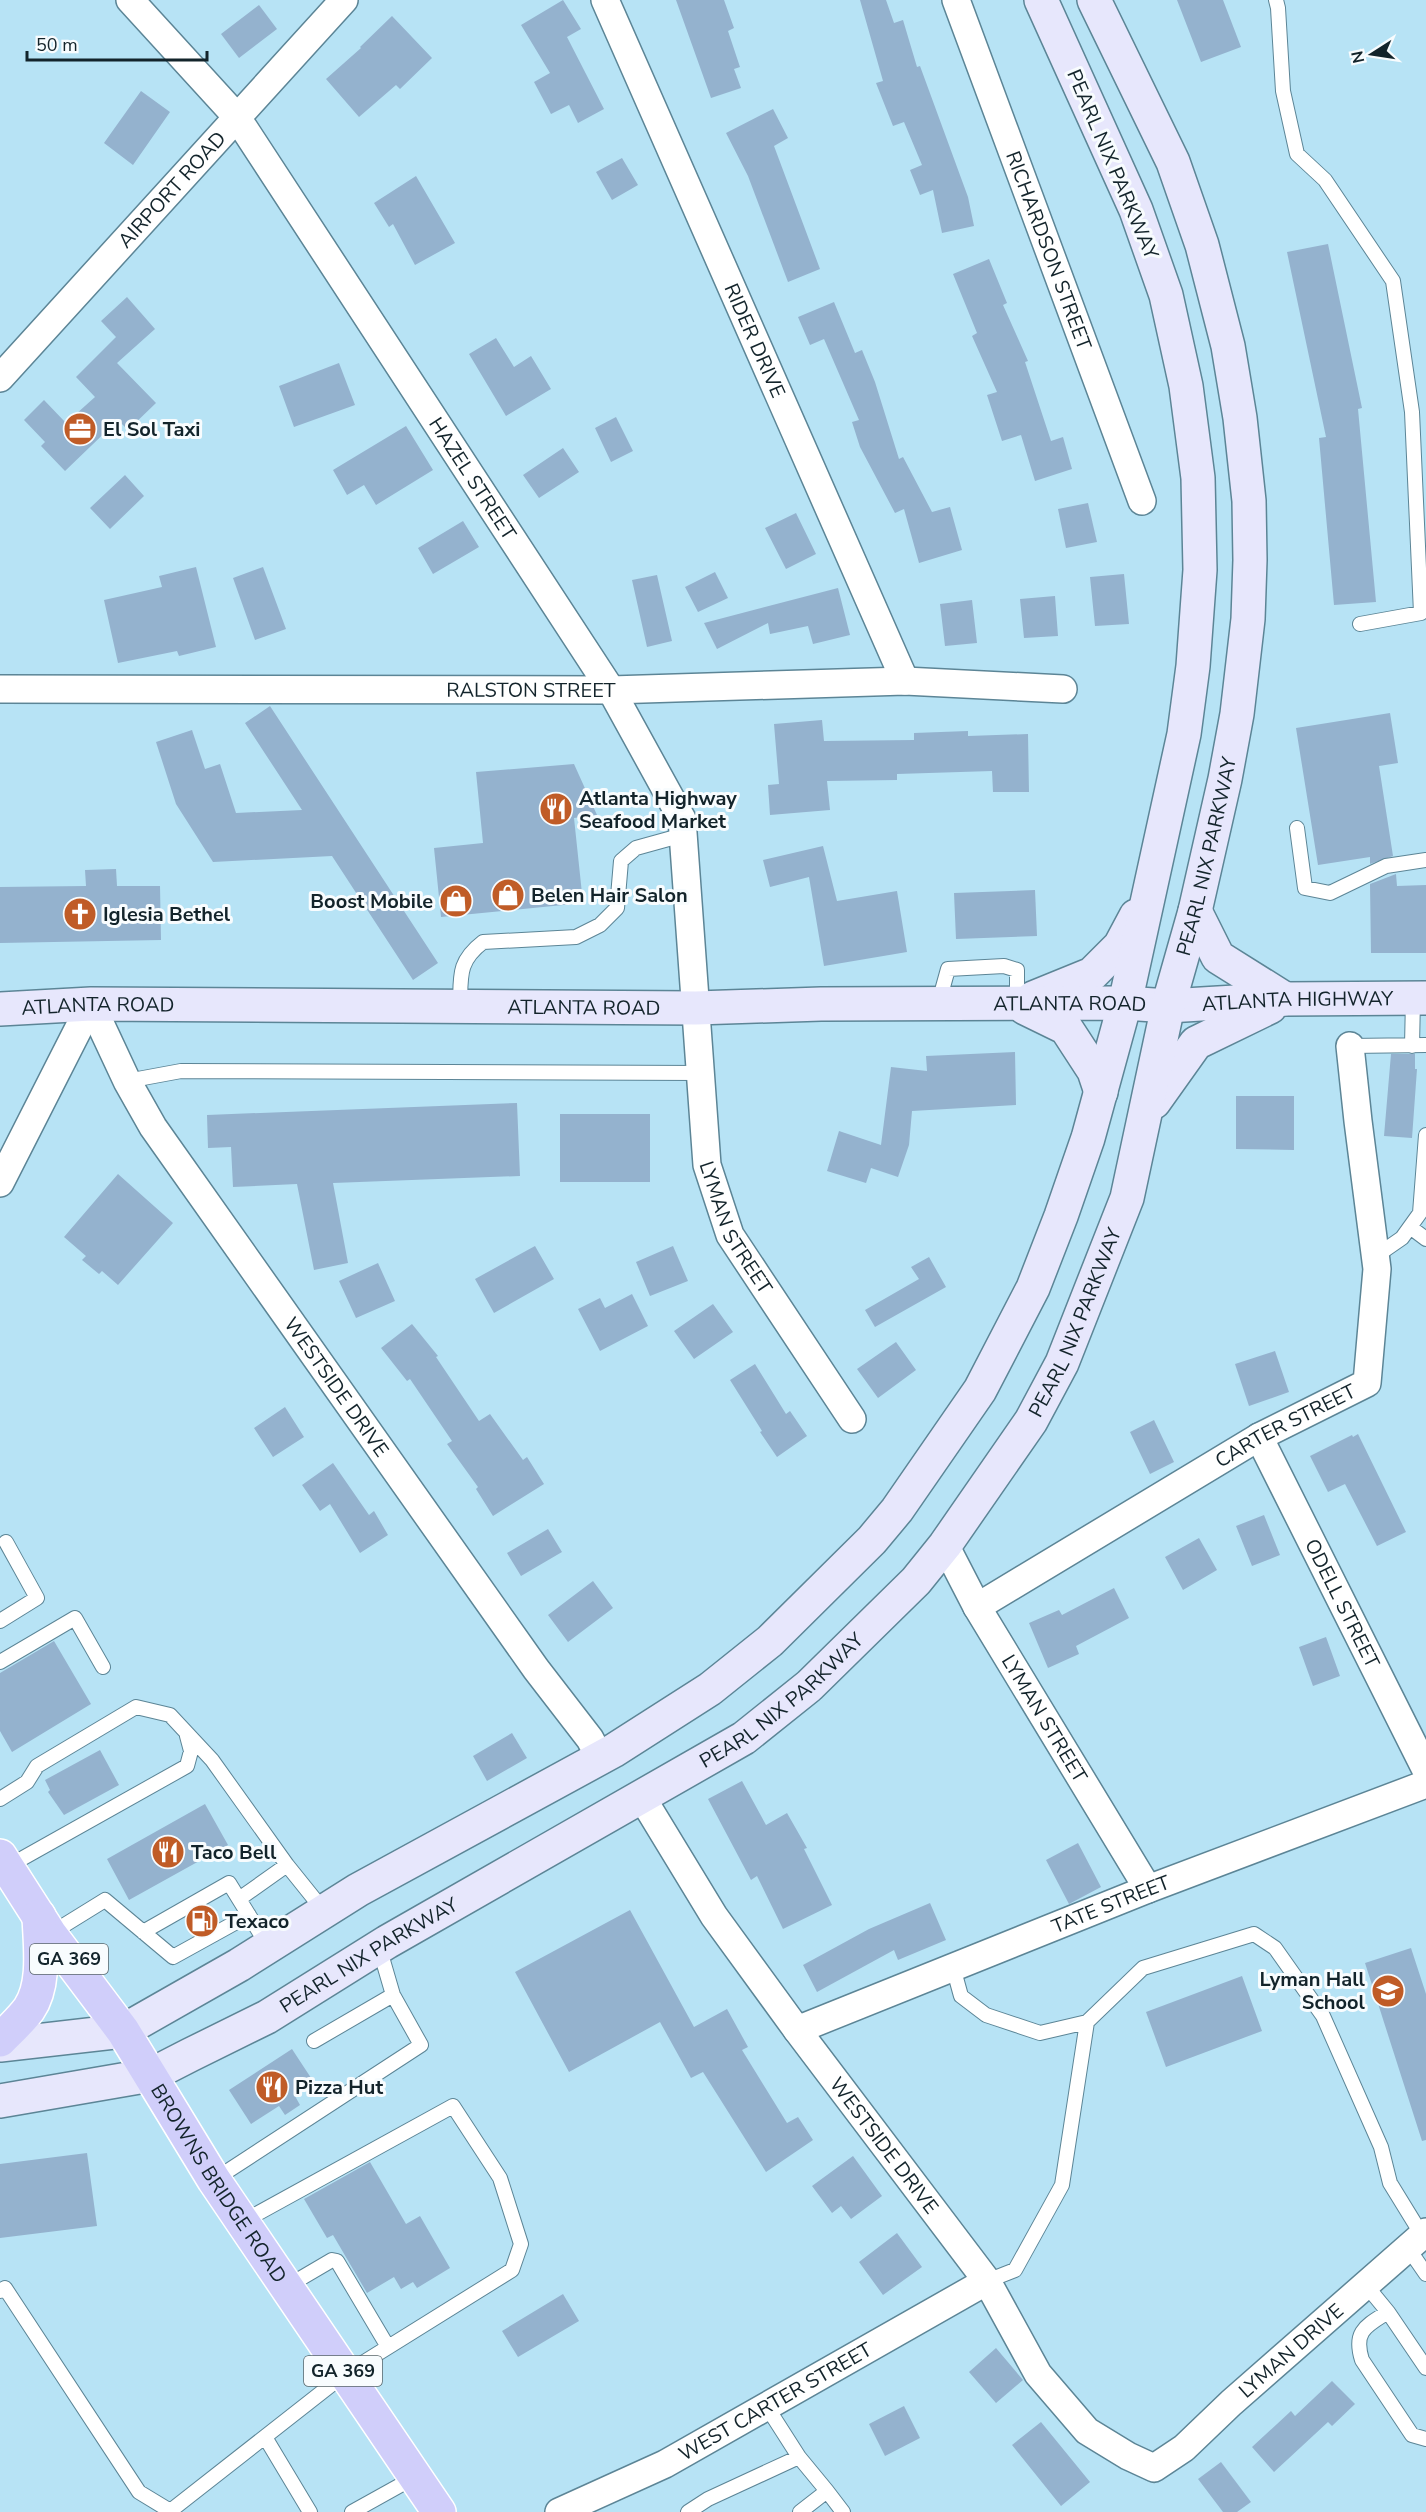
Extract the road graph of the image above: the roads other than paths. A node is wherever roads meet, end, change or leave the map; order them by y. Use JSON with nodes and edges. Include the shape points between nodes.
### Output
{"nodes":[{"id":1,"x":130,"y":0,"type":"edge"},
{"id":2,"x":344,"y":0,"type":"edge"},
{"id":3,"x":605,"y":0,"type":"edge"},
{"id":4,"x":956,"y":0,"type":"edge"},
{"id":5,"x":1041,"y":0,"type":"edge"},
{"id":6,"x":1094,"y":0,"type":"edge"},
{"id":7,"x":1276,"y":0,"type":"edge"},
{"id":8,"x":236,"y":116,"type":"junction"},
{"id":9,"x":0,"y":378,"type":"edge"},
{"id":10,"x":1142,"y":501,"type":"dead end"},
{"id":11,"x":1360,"y":624,"type":"dead end"},
{"id":12,"x":905,"y":681,"type":"junction"},
{"id":13,"x":0,"y":689,"type":"edge"},
{"id":14,"x":1063,"y":689,"type":"dead end"},
{"id":15,"x":611,"y":690,"type":"junction"},
{"id":16,"x":1297,"y":828,"type":"dead end"},
{"id":17,"x":683,"y":835,"type":"junction"},
{"id":18,"x":1426,"y":860,"type":"edge"},
{"id":19,"x":1149,"y":890,"type":"junction"},
{"id":20,"x":1195,"y":911,"type":"junction"},
{"id":21,"x":1420,"y":998,"type":"edge"},
{"id":22,"x":1285,"y":999,"type":"junction"},
{"id":23,"x":1125,"y":1003,"type":"junction"},
{"id":24,"x":92,"y":1004,"type":"junction"},
{"id":25,"x":1017,"y":1005,"type":"junction"},
{"id":26,"x":1168,"y":1006,"type":"junction"},
{"id":27,"x":460,"y":1007,"type":"junction"},
{"id":28,"x":0,"y":1008,"type":"edge"},
{"id":29,"x":696,"y":1008,"type":"junction"},
{"id":30,"x":1350,"y":1046,"type":"joint"},
{"id":31,"x":1419,"y":1046,"type":"edge"},
{"id":32,"x":701,"y":1073,"type":"junction"},
{"id":33,"x":127,"y":1081,"type":"junction"},
{"id":34,"x":1101,"y":1092,"type":"junction"},
{"id":35,"x":1146,"y":1114,"type":"junction"},
{"id":36,"x":1426,"y":1135,"type":"edge"},
{"id":37,"x":0,"y":1183,"type":"edge"},
{"id":38,"x":1410,"y":1227,"type":"junction"},
{"id":39,"x":1426,"y":1239,"type":"edge"},
{"id":40,"x":1376,"y":1256,"type":"junction"},
{"id":41,"x":852,"y":1419,"type":"dead end"},
{"id":42,"x":1259,"y":1437,"type":"junction"},
{"id":43,"x":6,"y":1542,"type":"dead end"},
{"id":44,"x":945,"y":1545,"type":"junction"},
{"id":45,"x":977,"y":1607,"type":"junction"},
{"id":46,"x":0,"y":1621,"type":"edge"},
{"id":47,"x":0,"y":1662,"type":"edge"},
{"id":48,"x":103,"y":1667,"type":"dead end"},
{"id":49,"x":185,"y":1732,"type":"junction"},
{"id":50,"x":600,"y":1758,"type":"junction"},
{"id":51,"x":1426,"y":1770,"type":"edge"},
{"id":52,"x":1426,"y":1784,"type":"edge"},
{"id":53,"x":640,"y":1796,"type":"junction"},
{"id":54,"x":0,"y":1799,"type":"edge"},
{"id":55,"x":4,"y":1862,"type":"edge"},
{"id":56,"x":287,"y":1865,"type":"junction"},
{"id":57,"x":1148,"y":1889,"type":"junction"},
{"id":58,"x":239,"y":1899,"type":"junction"},
{"id":59,"x":324,"y":1911,"type":"junction"},
{"id":60,"x":249,"y":1915,"type":"junction"},
{"id":61,"x":44,"y":1925,"type":"junction"},
{"id":62,"x":143,"y":1932,"type":"junction"},
{"id":63,"x":268,"y":1946,"type":"junction"},
{"id":64,"x":379,"y":1947,"type":"junction"},
{"id":65,"x":953,"y":1967,"type":"junction"},
{"id":66,"x":393,"y":1995,"type":"junction"},
{"id":67,"x":1088,"y":2022,"type":"junction"},
{"id":68,"x":797,"y":2030,"type":"junction"},
{"id":69,"x":123,"y":2031,"type":"junction"},
{"id":70,"x":0,"y":2040,"type":"edge"},
{"id":71,"x":314,"y":2041,"type":"dead end"},
{"id":72,"x":0,"y":2045,"type":"edge"},
{"id":73,"x":151,"y":2075,"type":"junction"},
{"id":74,"x":0,"y":2101,"type":"edge"},
{"id":75,"x":214,"y":2181,"type":"junction"},
{"id":76,"x":242,"y":2222,"type":"junction"},
{"id":77,"x":1419,"y":2238,"type":"edge"},
{"id":78,"x":1426,"y":2274,"type":"edge"},
{"id":79,"x":987,"y":2281,"type":"junction"},
{"id":80,"x":1365,"y":2284,"type":"junction"},
{"id":81,"x":286,"y":2287,"type":"junction"},
{"id":82,"x":0,"y":2291,"type":"edge"},
{"id":83,"x":1388,"y":2312,"type":"junction"},
{"id":84,"x":388,"y":2347,"type":"junction"},
{"id":85,"x":1426,"y":2368,"type":"edge"},
{"id":86,"x":345,"y":2374,"type":"junction"},
{"id":87,"x":767,"y":2407,"type":"junction"},
{"id":88,"x":265,"y":2437,"type":"junction"},
{"id":89,"x":1426,"y":2439,"type":"edge"},
{"id":90,"x":799,"y":2457,"type":"junction"},
{"id":91,"x":1154,"y":2468,"type":"joint"},
{"id":92,"x":415,"y":2477,"type":"junction"},
{"id":93,"x":827,"y":2491,"type":"junction"},
{"id":94,"x":171,"y":2512,"type":"edge"},
{"id":95,"x":310,"y":2512,"type":"edge"},
{"id":96,"x":352,"y":2512,"type":"edge"},
{"id":97,"x":439,"y":2512,"type":"edge"},
{"id":98,"x":559,"y":2512,"type":"edge"},
{"id":99,"x":688,"y":2512,"type":"edge"},
{"id":100,"x":800,"y":2512,"type":"edge"},
{"id":101,"x":843,"y":2512,"type":"edge"}],
"edges":[{"from":1,"to":8,"type":"street","name":"HAZEL STREET"},
{"from":2,"to":8,"type":"street","name":"AIRPORT ROAD"},
{"from":3,"to":12,"type":"street","name":"RIDER DRIVE"},
{"from":4,"to":10,"type":"street","name":"RICHARDSON STREET"},
{"from":5,"to":19,"type":"main road","name":"PEARL NIX PARKWAY","via":[[1137,210],[1166,296],[1186,386],[1198,478],[1200,570],[1184,734]]},
{"from":6,"to":20,"type":"main road","name":"PEARL NIX PARKWAY","via":[[1173,162],[1202,245],[1228,346],[1240,418],[1249,501],[1248,619],[1237,714]]},
{"from":7,"to":11,"type":"lane","via":[[1283,91],[1298,154],[1326,180],[1393,281],[1412,412],[1421,613]]},
{"from":8,"to":9,"type":"street","name":"AIRPORT ROAD"},
{"from":8,"to":15,"type":"street","name":"HAZEL STREET"},
{"from":12,"to":14,"type":"street","name":"RALSTON STREET"},
{"from":12,"to":15,"type":"street","name":"RALSTON STREET"},
{"from":13,"to":15,"type":"street","name":"RALSTON STREET"},
{"from":15,"to":17,"type":"street","name":"HAZEL STREET","via":[[682,819]]},
{"from":16,"to":18,"type":"lane","via":[[1305,888],[1329,893],[1386,866]]},
{"from":17,"to":27,"type":"lane","via":[[636,848],[621,861],[616,908],[600,925],[576,937],[483,942],[464,961]]},
{"from":17,"to":29,"type":"street","name":"HAZEL STREET"},
{"from":19,"to":23,"type":"main road","name":"PEARL NIX PARKWAY"},
{"from":19,"to":25,"type":"main road","via":[[1120,946],[1092,974]]},
{"from":20,"to":22,"type":"main road","via":[[1218,957]]},
{"from":20,"to":26,"type":"main road","name":"PEARL NIX PARKWAY"},
{"from":21,"to":22,"type":"main road","name":"ATLANTA HIGHWAY"},
{"from":21,"to":31,"type":"lane"},
{"from":22,"to":26,"type":"main road","name":"ATLANTA HIGHWAY"},
{"from":22,"to":35,"type":"main road","via":[[1196,1043]]},
{"from":23,"to":25,"type":"main road","name":"ATLANTA ROAD"},
{"from":23,"to":26,"type":"main road","name":"ATLANTA ROAD"},
{"from":23,"to":34,"type":"main road","name":"PEARL NIX PARKWAY"},
{"from":24,"to":27,"type":"main road","name":"ATLANTA ROAD"},
{"from":24,"to":28,"type":"main road","name":"ATLANTA ROAD"},
{"from":24,"to":33,"type":"street","name":"WESTSIDE DRIVE"},
{"from":24,"to":37,"type":"street"},
{"from":25,"to":29,"type":"main road","name":"ATLANTA ROAD"},
{"from":25,"to":34,"type":"main road","via":[[1066,1028],[1094,1071]]},
{"from":26,"to":35,"type":"main road","name":"PEARL NIX PARKWAY"},
{"from":27,"to":29,"type":"main road","name":"ATLANTA ROAD"},
{"from":29,"to":32,"type":"street","name":"LYMAN STREET"},
{"from":30,"to":31,"type":"lane"},
{"from":30,"to":40,"type":"street","name":"CARTER STREET"},
{"from":32,"to":33,"type":"lane","via":[[181,1071]]},
{"from":32,"to":41,"type":"street","name":"LYMAN STREET","via":[[707,1165],[730,1235]]},
{"from":33,"to":50,"type":"street","name":"WESTSIDE DRIVE","via":[[160,1136]]},
{"from":34,"to":50,"type":"main road","name":"PEARL NIX PARKWAY","via":[[1069,1194],[1033,1288],[980,1390],[897,1510],[770,1641],[710,1689]]},
{"from":35,"to":44,"type":"main road","name":"PEARL NIX PARKWAY","via":[[1127,1198],[1062,1363],[1030,1421]]},
{"from":36,"to":38,"type":"lane","via":[[1420,1213]]},
{"from":38,"to":39,"type":"lane"},
{"from":38,"to":40,"type":"lane","via":[[1402,1238]]},
{"from":40,"to":42,"type":"street","name":"CARTER STREET","via":[[1367,1383]]},
{"from":42,"to":45,"type":"street","name":"CARTER STREET"},
{"from":42,"to":51,"type":"street","name":"ODELL STREET"},
{"from":43,"to":46,"type":"lane","via":[[38,1598]]},
{"from":44,"to":45,"type":"street","name":"LYMAN STREET"},
{"from":44,"to":53,"type":"main road","name":"PEARL NIX PARKWAY","via":[[916,1581],[809,1686],[744,1738]]},
{"from":45,"to":57,"type":"street","name":"LYMAN STREET"},
{"from":47,"to":48,"type":"lane","via":[[75,1618]]},
{"from":49,"to":54,"type":"lane","via":[[170,1715],[136,1707],[37,1766],[27,1782]]},
{"from":49,"to":55,"type":"lane","via":[[191,1752],[187,1766]]},
{"from":49,"to":56,"type":"lane","via":[[212,1760]]},
{"from":50,"to":59,"type":"main road","name":"PEARL NIX PARKWAY"},
{"from":52,"to":57,"type":"street","name":"TATE STREET"},
{"from":53,"to":64,"type":"main road","name":"PEARL NIX PARKWAY"},
{"from":53,"to":68,"type":"street","name":"WESTSIDE DRIVE","via":[[714,1916]]},
{"from":55,"to":61,"type":"main road","name":"BROWNS BRIDGE ROAD","number":"GA 369"},
{"from":56,"to":58,"type":"lane"},
{"from":56,"to":59,"type":"lane"},
{"from":57,"to":65,"type":"street","name":"TATE STREET"},
{"from":58,"to":60,"type":"lane"},
{"from":58,"to":62,"type":"lane","via":[[229,1883]]},
{"from":59,"to":63,"type":"main road","name":"PEARL NIX PARKWAY"},
{"from":60,"to":62,"type":"lane","via":[[173,1957]]},
{"from":60,"to":63,"type":"lane"},
{"from":61,"to":62,"type":"lane","via":[[105,1900]]},
{"from":61,"to":69,"type":"main road","name":"BROWNS BRIDGE ROAD","number":"GA 369"},
{"from":61,"to":70,"type":"main road","via":[[37,1989],[30,2007]]},
{"from":63,"to":69,"type":"main road","name":"PEARL NIX PARKWAY"},
{"from":64,"to":66,"type":"lane"},
{"from":64,"to":73,"type":"main road","name":"PEARL NIX PARKWAY","via":[[267,2017]]},
{"from":65,"to":67,"type":"lane","via":[[961,1996],[986,2015],[1040,2033]]},
{"from":65,"to":68,"type":"street","name":"TATE STREET"},
{"from":66,"to":71,"type":"lane"},
{"from":66,"to":75,"type":"lane","via":[[421,2045]]},
{"from":67,"to":77,"type":"lane","via":[[1143,1968],[1254,1934],[1275,1948],[1323,2016],[1382,2147],[1390,2183]]},
{"from":67,"to":79,"type":"lane","via":[[1062,2185],[1015,2270]]},
{"from":68,"to":79,"type":"street","name":"WESTSIDE DRIVE"},
{"from":69,"to":72,"type":"main road","name":"PEARL NIX PARKWAY"},
{"from":69,"to":73,"type":"main road","name":"BROWNS BRIDGE ROAD","number":"GA 369"},
{"from":73,"to":74,"type":"main road","name":"PEARL NIX PARKWAY"},
{"from":73,"to":75,"type":"main road","name":"BROWNS BRIDGE ROAD","number":"GA 369"},
{"from":75,"to":76,"type":"main road","name":"BROWNS BRIDGE ROAD","number":"GA 369"},
{"from":76,"to":81,"type":"main road","name":"BROWNS BRIDGE ROAD","number":"GA 369"},
{"from":76,"to":84,"type":"lane","via":[[453,2106],[500,2178],[521,2244],[512,2270]]},
{"from":77,"to":78,"type":"lane"},
{"from":77,"to":80,"type":"street","name":"LYMAN DRIVE"},
{"from":79,"to":87,"type":"street","name":"WEST CARTER STREET"},
{"from":79,"to":91,"type":"street","name":"WESTSIDE DRIVE","via":[[1038,2374],[1087,2431]]},
{"from":80,"to":83,"type":"lane"},
{"from":80,"to":91,"type":"street","name":"LYMAN DRIVE","via":[[1184,2448]]},
{"from":81,"to":84,"type":"lane","via":[[332,2260],[337,2261]]},
{"from":81,"to":86,"type":"main road","name":"BROWNS BRIDGE ROAD","number":"GA 369"},
{"from":82,"to":94,"type":"lane","via":[[5,2288],[139,2492]]},
{"from":83,"to":85,"type":"lane"},
{"from":83,"to":89,"type":"lane","via":[[1364,2328],[1358,2348],[1412,2435]]},
{"from":84,"to":86,"type":"lane"},
{"from":86,"to":88,"type":"lane"},
{"from":86,"to":92,"type":"main road","name":"BROWNS BRIDGE ROAD","number":"GA 369"},
{"from":87,"to":90,"type":"lane"},
{"from":87,"to":98,"type":"street","name":"WEST CARTER STREET","via":[[665,2464]]},
{"from":88,"to":94,"type":"lane"},
{"from":88,"to":95,"type":"lane"},
{"from":90,"to":93,"type":"lane"},
{"from":90,"to":99,"type":"lane"},
{"from":92,"to":96,"type":"lane"},
{"from":92,"to":97,"type":"main road","name":"BROWNS BRIDGE ROAD","number":"GA 369"},
{"from":93,"to":100,"type":"lane"},
{"from":93,"to":101,"type":"lane"}]}
